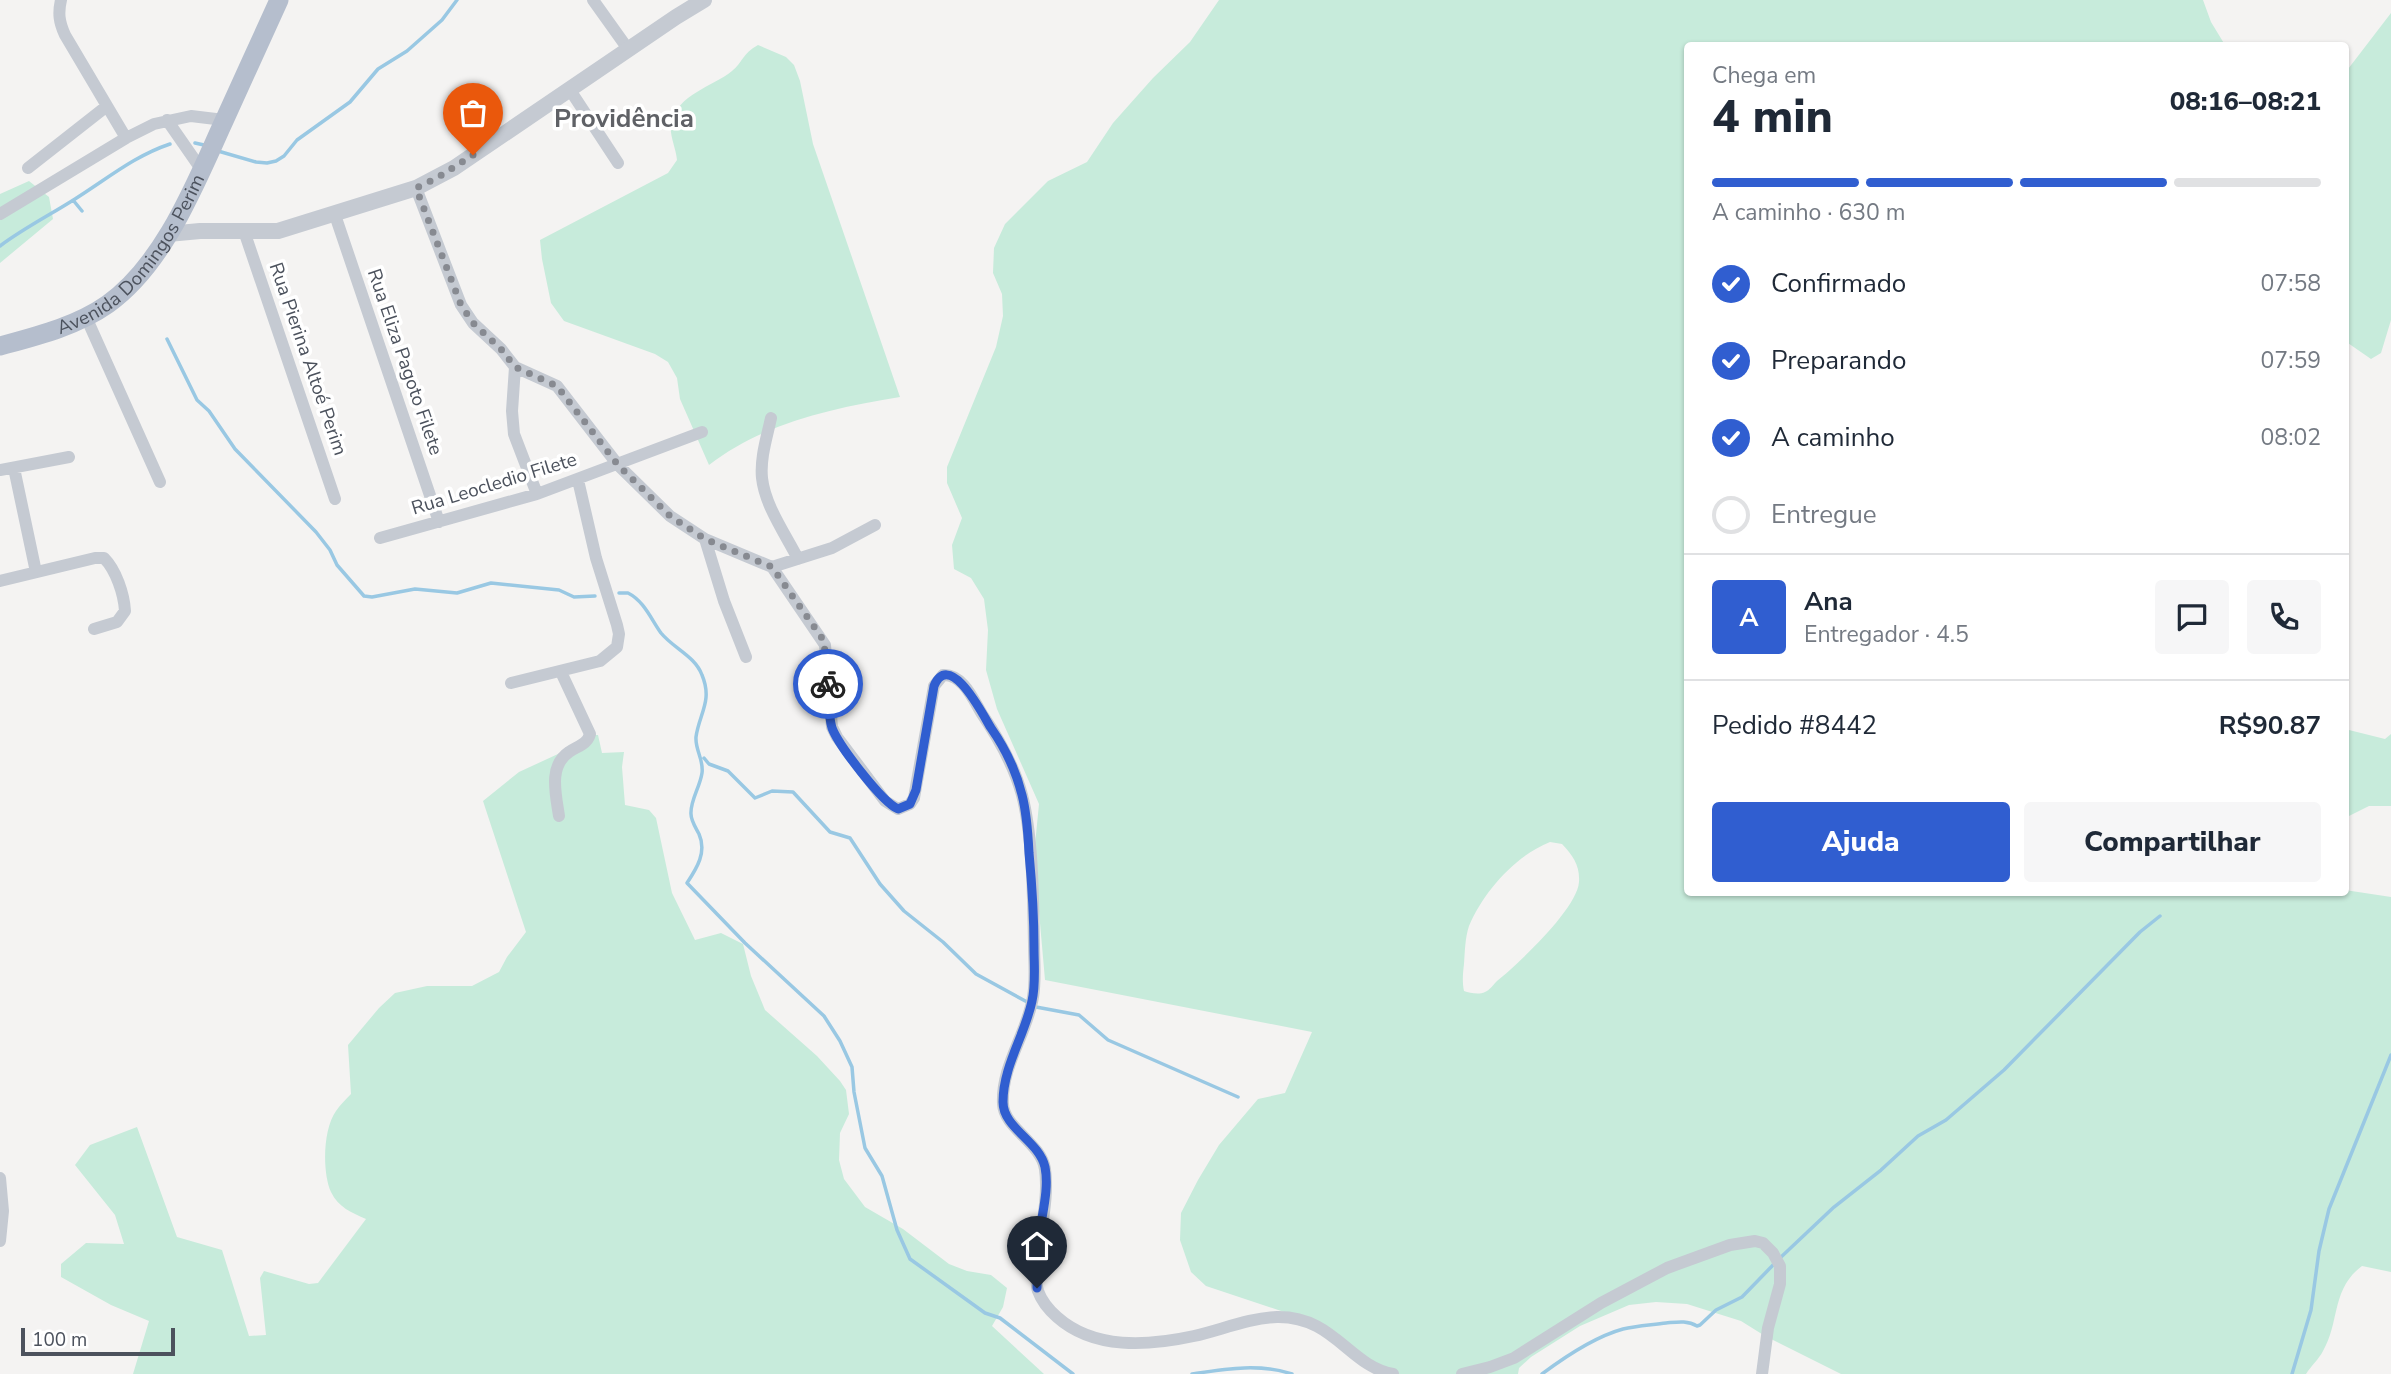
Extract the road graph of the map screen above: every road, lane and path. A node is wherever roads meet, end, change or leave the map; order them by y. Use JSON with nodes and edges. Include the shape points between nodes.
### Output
{"nodes":[{"id":1,"x":61,"y":0,"type":"edge"},
{"id":2,"x":279,"y":0,"type":"edge"},
{"id":3,"x":593,"y":0,"type":"edge"},
{"id":4,"x":704,"y":0,"type":"edge"},
{"id":5,"x":628,"y":49,"type":"junction"},
{"id":6,"x":570,"y":90,"type":"junction"},
{"id":7,"x":107,"y":106,"type":"junction"},
{"id":8,"x":167,"y":120,"type":"junction"},
{"id":9,"x":221,"y":128,"type":"junction"},
{"id":10,"x":126,"y":138,"type":"junction"},
{"id":11,"x":204,"y":163,"type":"junction"},
{"id":12,"x":618,"y":163,"type":"dead end"},
{"id":13,"x":27,"y":168,"type":"dead end"},
{"id":14,"x":416,"y":188,"type":"junction"},
{"id":15,"x":0,"y":214,"type":"edge"},
{"id":16,"x":335,"y":215,"type":"junction"},
{"id":17,"x":244,"y":232,"type":"junction"},
{"id":18,"x":169,"y":233,"type":"junction"},
{"id":19,"x":86,"y":317,"type":"junction"},
{"id":20,"x":0,"y":346,"type":"edge"},
{"id":21,"x":515,"y":367,"type":"junction"},
{"id":22,"x":771,"y":418,"type":"dead end"},
{"id":23,"x":702,"y":432,"type":"dead end"},
{"id":24,"x":69,"y":457,"type":"dead end"},
{"id":25,"x":618,"y":465,"type":"junction"},
{"id":26,"x":14,"y":468,"type":"junction"},
{"id":27,"x":0,"y":470,"type":"edge"},
{"id":28,"x":578,"y":480,"type":"junction"},
{"id":29,"x":160,"y":482,"type":"dead end"},
{"id":30,"x":537,"y":494,"type":"junction"},
{"id":31,"x":335,"y":499,"type":"dead end"},
{"id":32,"x":439,"y":522,"type":"junction"},
{"id":33,"x":875,"y":525,"type":"dead end"},
{"id":34,"x":380,"y":538,"type":"dead end"},
{"id":35,"x":705,"y":539,"type":"junction"},
{"id":36,"x":799,"y":559,"type":"junction"},
{"id":37,"x":772,"y":567,"type":"junction"},
{"id":38,"x":36,"y":572,"type":"junction"},
{"id":39,"x":0,"y":580,"type":"edge"},
{"id":40,"x":94,"y":629,"type":"dead end"},
{"id":41,"x":746,"y":657,"type":"dead end"},
{"id":42,"x":561,"y":672,"type":"junction"},
{"id":43,"x":511,"y":683,"type":"dead end"},
{"id":44,"x":558,"y":816,"type":"dead end"},
{"id":45,"x":0,"y":1178,"type":"edge"},
{"id":46,"x":0,"y":1241,"type":"edge"},
{"id":47,"x":1393,"y":1374,"type":"edge"},
{"id":48,"x":1462,"y":1374,"type":"edge"},
{"id":49,"x":1762,"y":1374,"type":"edge"}],
"edges":[{"from":1,"to":7,"type":"street","via":[[60,24]]},
{"from":2,"to":9,"type":"main road","name":"Avenida Domingos Perim"},
{"from":3,"to":5,"type":"street"},
{"from":4,"to":5,"type":"street"},
{"from":5,"to":6,"type":"street"},
{"from":6,"to":12,"type":"street"},
{"from":6,"to":14,"type":"street"},
{"from":7,"to":10,"type":"street"},
{"from":7,"to":13,"type":"street"},
{"from":8,"to":9,"type":"street","via":[[191,116]]},
{"from":8,"to":10,"type":"street"},
{"from":8,"to":11,"type":"street"},
{"from":9,"to":11,"type":"main road","name":"Avenida Domingos Perim"},
{"from":10,"to":15,"type":"street"},
{"from":11,"to":18,"type":"main road","name":"Avenida Domingos Perim"},
{"from":14,"to":16,"type":"street"},
{"from":14,"to":21,"type":"street","via":[[461,305]]},
{"from":16,"to":17,"type":"street","via":[[278,231]]},
{"from":16,"to":32,"type":"street","name":"Rua Eliza Pagoto Filete"},
{"from":17,"to":18,"type":"street"},
{"from":17,"to":31,"type":"street","name":"Rua Pierina Altoé Perim"},
{"from":18,"to":19,"type":"main road","name":"Avenida Domingos Perim","via":[[135,280],[116,299]]},
{"from":19,"to":20,"type":"main road","name":"Avenida Domingos Perim"},
{"from":19,"to":29,"type":"street"},
{"from":21,"to":25,"type":"street","via":[[557,386]]},
{"from":21,"to":30,"type":"street","via":[[514,434]]},
{"from":22,"to":36,"type":"street","via":[[762,477],[773,510]]},
{"from":23,"to":25,"type":"street","name":"Rua Leocledio Filete"},
{"from":24,"to":26,"type":"street"},
{"from":25,"to":28,"type":"street","name":"Rua Leocledio Filete"},
{"from":25,"to":35,"type":"street","via":[[670,516]]},
{"from":26,"to":27,"type":"street"},
{"from":26,"to":38,"type":"street"},
{"from":28,"to":30,"type":"street","name":"Rua Leocledio Filete"},
{"from":28,"to":42,"type":"street","via":[[620,634],[608,657]]},
{"from":30,"to":32,"type":"street","name":"Rua Leocledio Filete"},
{"from":32,"to":34,"type":"street","name":"Rua Leocledio Filete"},
{"from":33,"to":36,"type":"street"},
{"from":35,"to":37,"type":"street"},
{"from":35,"to":41,"type":"street"},
{"from":36,"to":37,"type":"street"},
{"from":37,"to":47,"type":"street","via":[[822,638],[832,727],[892,806],[904,808],[914,798],[934,686],[943,675],[961,682],[1013,768],[1027,815],[1034,986],[1023,1035],[1003,1085],[1003,1105],[1006,1116],[1045,1166],[1037,1288],[1042,1301],[1082,1335],[1115,1343],[1146,1343],[1274,1317],[1297,1318],[1324,1329],[1381,1372]]},
{"from":38,"to":39,"type":"street"},
{"from":38,"to":40,"type":"street","via":[[101,557],[107,561],[125,611],[117,622]]},
{"from":42,"to":43,"type":"street"},
{"from":42,"to":44,"type":"street","via":[[590,734],[557,767]]},
{"from":45,"to":46,"type":"street"},
{"from":48,"to":49,"type":"street","via":[[1514,1358],[1667,1268],[1730,1245],[1755,1241],[1763,1243],[1780,1266]]}]}
